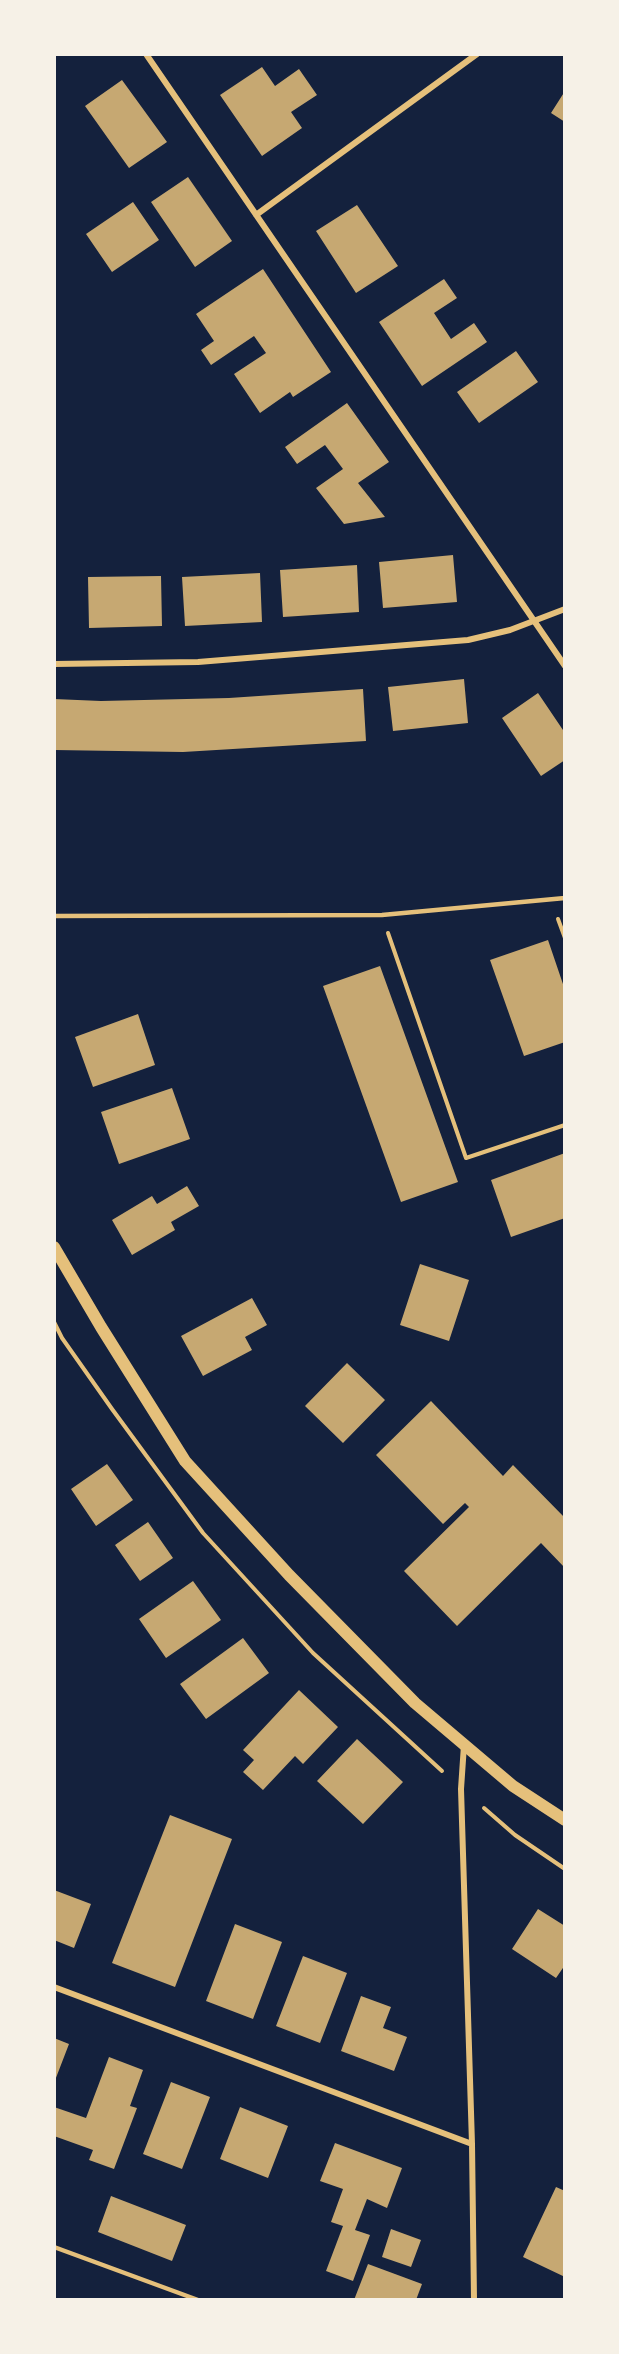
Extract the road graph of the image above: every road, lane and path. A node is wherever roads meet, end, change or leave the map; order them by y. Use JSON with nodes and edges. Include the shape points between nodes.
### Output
{"nodes":[{"id":1,"x":146,"y":54,"type":"edge"},
{"id":2,"x":477,"y":54,"type":"edge"},
{"id":3,"x":256,"y":214,"type":"junction"},
{"id":4,"x":565,"y":609,"type":"edge"},
{"id":5,"x":533,"y":621,"type":"junction"},
{"id":6,"x":54,"y":664,"type":"edge"},
{"id":7,"x":565,"y":666,"type":"edge"},
{"id":8,"x":565,"y":898,"type":"edge"},
{"id":9,"x":382,"y":915,"type":"junction"},
{"id":10,"x":54,"y":916,"type":"edge"},
{"id":11,"x":565,"y":1125,"type":"edge"},
{"id":12,"x":54,"y":1247,"type":"edge"},
{"id":13,"x":464,"y":1744,"type":"junction"},
{"id":14,"x":565,"y":1820,"type":"edge"},
{"id":15,"x":54,"y":1987,"type":"edge"},
{"id":16,"x":472,"y":2144,"type":"junction"},
{"id":17,"x":54,"y":2247,"type":"edge"},
{"id":18,"x":198,"y":2300,"type":"edge"},
{"id":19,"x":474,"y":2300,"type":"edge"}],
"edges":[{"from":1,"to":3,"type":"street"},
{"from":2,"to":3,"type":"street"},
{"from":3,"to":5,"type":"street"},
{"from":4,"to":5,"type":"street"},
{"from":5,"to":6,"type":"street","via":[[456,641],[198,662]]},
{"from":5,"to":7,"type":"street"},
{"from":8,"to":9,"type":"lane"},
{"from":9,"to":10,"type":"lane"},
{"from":9,"to":11,"type":"path","via":[[466,1158]]},
{"from":12,"to":13,"type":"main road","via":[[185,1461],[305,1593],[415,1703]]},
{"from":13,"to":14,"type":"main road","via":[[513,1786]]},
{"from":13,"to":16,"type":"street","via":[[461,1789]]},
{"from":15,"to":16,"type":"street"},
{"from":16,"to":19,"type":"street"},
{"from":17,"to":18,"type":"lane"}]}
